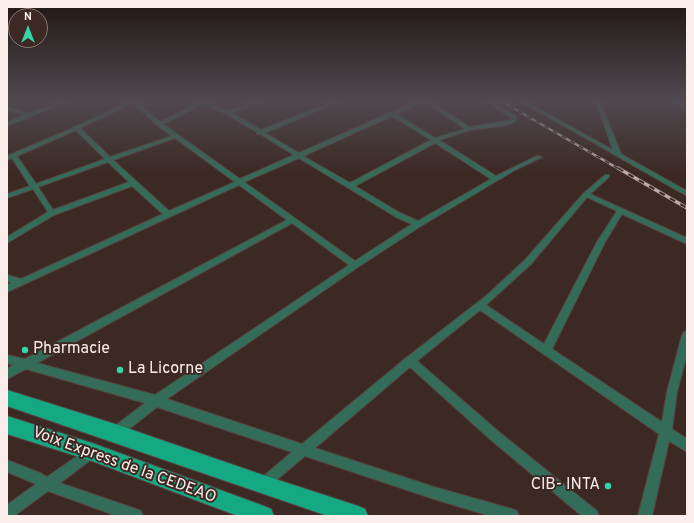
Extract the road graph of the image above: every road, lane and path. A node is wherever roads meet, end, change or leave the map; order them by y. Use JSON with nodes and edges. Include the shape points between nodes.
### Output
{"nodes":[{"id":1,"x":82,"y":125,"type":"edge"},
{"id":2,"x":161,"y":125,"type":"edge"},
{"id":3,"x":247,"y":125,"type":"edge"},
{"id":4,"x":278,"y":125,"type":"edge"},
{"id":5,"x":367,"y":125,"type":"edge"},
{"id":6,"x":411,"y":125,"type":"edge"},
{"id":7,"x":463,"y":125,"type":"edge"},
{"id":8,"x":492,"y":125,"type":"edge"},
{"id":9,"x":565,"y":125,"type":"edge"},
{"id":10,"x":607,"y":125,"type":"edge"},
{"id":11,"x":77,"y":128,"type":"junction"},
{"id":12,"x":469,"y":129,"type":"junction"},
{"id":13,"x":259,"y":133,"type":"junction"},
{"id":14,"x":176,"y":136,"type":"junction"},
{"id":15,"x":433,"y":140,"type":"junction"},
{"id":16,"x":14,"y":155,"type":"junction"},
{"id":17,"x":618,"y":155,"type":"junction"},
{"id":18,"x":299,"y":156,"type":"junction"},
{"id":19,"x":539,"y":157,"type":"dead end"},
{"id":20,"x":7,"y":158,"type":"edge"},
{"id":21,"x":110,"y":161,"type":"junction"},
{"id":22,"x":607,"y":176,"type":"dead end"},
{"id":23,"x":496,"y":179,"type":"junction"},
{"id":24,"x":240,"y":182,"type":"junction"},
{"id":25,"x":133,"y":183,"type":"junction"},
{"id":26,"x":350,"y":186,"type":"junction"},
{"id":27,"x":35,"y":187,"type":"junction"},
{"id":28,"x":586,"y":194,"type":"junction"},
{"id":29,"x":687,"y":194,"type":"edge"},
{"id":30,"x":7,"y":196,"type":"edge"},
{"id":31,"x":621,"y":210,"type":"junction"},
{"id":32,"x":52,"y":213,"type":"junction"},
{"id":33,"x":168,"y":214,"type":"junction"},
{"id":34,"x":292,"y":220,"type":"junction"},
{"id":35,"x":418,"y":224,"type":"junction"},
{"id":36,"x":7,"y":240,"type":"edge"},
{"id":37,"x":687,"y":241,"type":"edge"},
{"id":38,"x":355,"y":265,"type":"junction"},
{"id":39,"x":7,"y":278,"type":"edge"},
{"id":40,"x":20,"y":282,"type":"junction"},
{"id":41,"x":7,"y":288,"type":"edge"},
{"id":42,"x":480,"y":306,"type":"junction"},
{"id":43,"x":687,"y":335,"type":"edge"},
{"id":44,"x":547,"y":349,"type":"junction"},
{"id":45,"x":7,"y":359,"type":"edge"},
{"id":46,"x":410,"y":361,"type":"junction"},
{"id":47,"x":24,"y":364,"type":"junction"},
{"id":48,"x":7,"y":374,"type":"edge"},
{"id":49,"x":7,"y":398,"type":"edge"},
{"id":50,"x":156,"y":401,"type":"junction"},
{"id":51,"x":7,"y":425,"type":"edge"},
{"id":52,"x":666,"y":430,"type":"junction"},
{"id":53,"x":115,"y":433,"type":"junction"},
{"id":54,"x":687,"y":446,"type":"edge"},
{"id":55,"x":305,"y":450,"type":"junction"},
{"id":56,"x":92,"y":452,"type":"junction"},
{"id":57,"x":7,"y":466,"type":"edge"},
{"id":58,"x":49,"y":484,"type":"junction"},
{"id":59,"x":263,"y":484,"type":"junction"},
{"id":60,"x":7,"y":513,"type":"edge"},
{"id":61,"x":136,"y":516,"type":"edge"},
{"id":62,"x":264,"y":516,"type":"edge"},
{"id":63,"x":358,"y":516,"type":"edge"},
{"id":64,"x":512,"y":516,"type":"edge"},
{"id":65,"x":592,"y":516,"type":"edge"},
{"id":66,"x":645,"y":516,"type":"edge"}],
"edges":[{"from":1,"to":11,"type":"street"},
{"from":2,"to":14,"type":"street"},
{"from":3,"to":13,"type":"street"},
{"from":4,"to":13,"type":"street"},
{"from":5,"to":18,"type":"street"},
{"from":6,"to":15,"type":"street"},
{"from":7,"to":12,"type":"street"},
{"from":8,"to":12,"type":"street"},
{"from":9,"to":17,"type":"street"},
{"from":10,"to":17,"type":"street"},
{"from":11,"to":16,"type":"street"},
{"from":11,"to":21,"type":"street"},
{"from":12,"to":15,"type":"street"},
{"from":13,"to":18,"type":"street"},
{"from":14,"to":21,"type":"street"},
{"from":14,"to":24,"type":"street"},
{"from":15,"to":23,"type":"street"},
{"from":15,"to":26,"type":"street"},
{"from":16,"to":20,"type":"street"},
{"from":16,"to":27,"type":"street"},
{"from":17,"to":29,"type":"street"},
{"from":18,"to":24,"type":"street"},
{"from":18,"to":26,"type":"street"},
{"from":19,"to":23,"type":"street"},
{"from":21,"to":25,"type":"street"},
{"from":21,"to":27,"type":"street"},
{"from":22,"to":28,"type":"street"},
{"from":23,"to":35,"type":"street"},
{"from":24,"to":33,"type":"street"},
{"from":24,"to":34,"type":"street"},
{"from":25,"to":32,"type":"street"},
{"from":25,"to":33,"type":"street"},
{"from":26,"to":35,"type":"street"},
{"from":27,"to":30,"type":"street"},
{"from":27,"to":32,"type":"street"},
{"from":28,"to":31,"type":"street"},
{"from":28,"to":42,"type":"street","via":[[528,262]]},
{"from":31,"to":37,"type":"street"},
{"from":31,"to":44,"type":"street","via":[[601,242]]},
{"from":32,"to":36,"type":"street"},
{"from":33,"to":40,"type":"street"},
{"from":34,"to":38,"type":"street"},
{"from":34,"to":47,"type":"street"},
{"from":35,"to":38,"type":"street"},
{"from":38,"to":50,"type":"street"},
{"from":39,"to":40,"type":"street"},
{"from":40,"to":41,"type":"street"},
{"from":42,"to":44,"type":"street"},
{"from":42,"to":46,"type":"street"},
{"from":43,"to":52,"type":"street","via":[[672,392]]},
{"from":44,"to":52,"type":"street"},
{"from":45,"to":47,"type":"street"},
{"from":46,"to":55,"type":"street"},
{"from":46,"to":65,"type":"street"},
{"from":47,"to":48,"type":"street"},
{"from":47,"to":50,"type":"street"},
{"from":49,"to":53,"type":"main road"},
{"from":50,"to":53,"type":"street"},
{"from":50,"to":55,"type":"street"},
{"from":51,"to":56,"type":"main road","name":"Voix Express de la CEDEAO"},
{"from":52,"to":54,"type":"street"},
{"from":52,"to":66,"type":"street"},
{"from":53,"to":59,"type":"main road"},
{"from":55,"to":59,"type":"street"},
{"from":55,"to":64,"type":"street"},
{"from":56,"to":58,"type":"street"},
{"from":56,"to":62,"type":"main road","name":"Voix Express de la CEDEAO"},
{"from":57,"to":58,"type":"street"},
{"from":58,"to":60,"type":"street"},
{"from":58,"to":61,"type":"street"},
{"from":59,"to":63,"type":"main road"}]}
